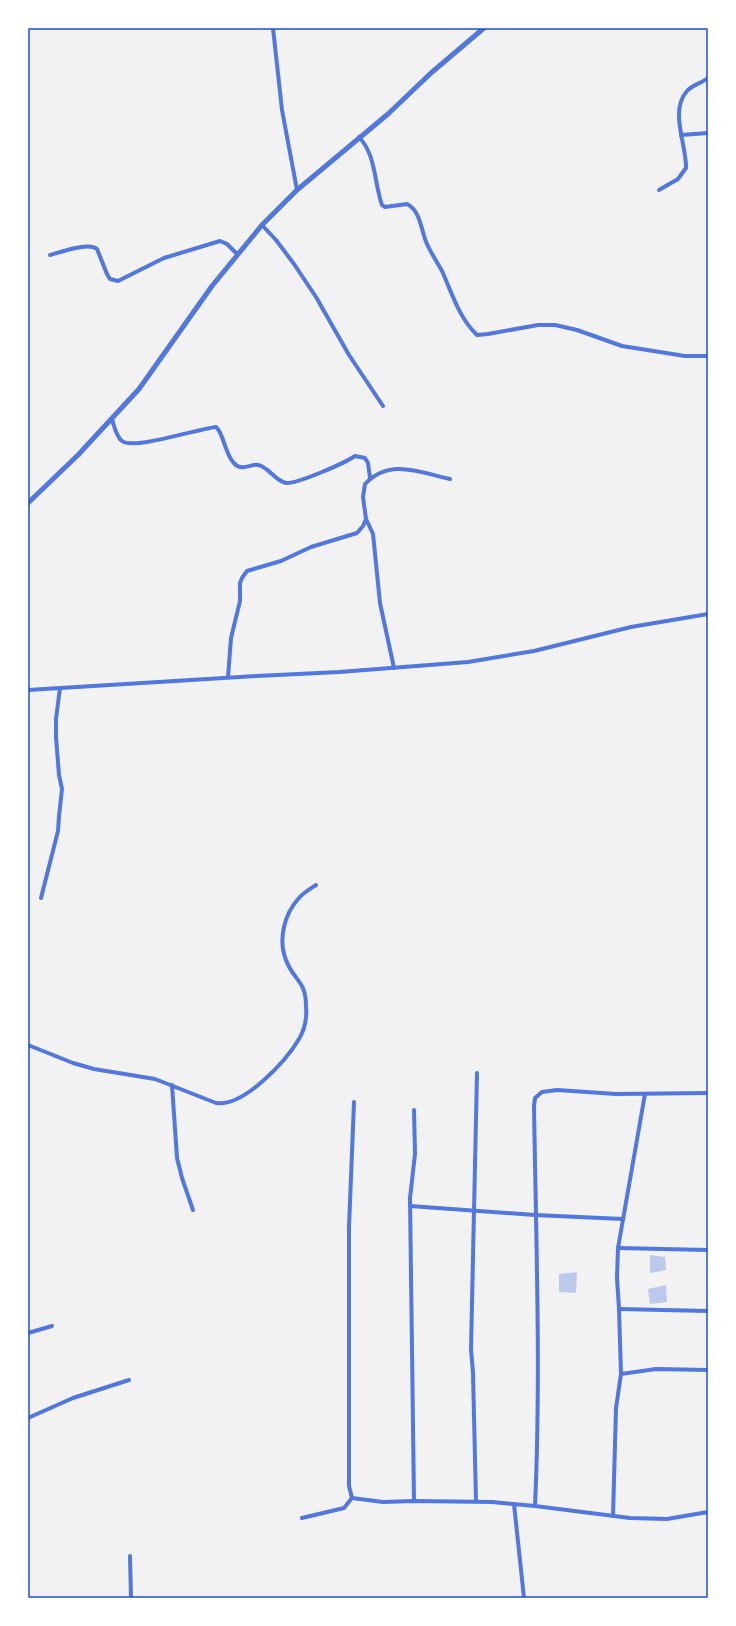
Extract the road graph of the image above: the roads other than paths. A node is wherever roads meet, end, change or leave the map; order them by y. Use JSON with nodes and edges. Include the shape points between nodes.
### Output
{"nodes":[{"id":1,"x":273,"y":28,"type":"edge"},
{"id":2,"x":484,"y":28,"type":"edge"},
{"id":3,"x":708,"y":78,"type":"edge"},
{"id":4,"x":708,"y":133,"type":"edge"},
{"id":5,"x":681,"y":135,"type":"junction"},
{"id":6,"x":360,"y":137,"type":"junction"},
{"id":7,"x":297,"y":190,"type":"junction"},
{"id":8,"x":658,"y":190,"type":"dead end"},
{"id":9,"x":262,"y":225,"type":"junction"},
{"id":10,"x":237,"y":254,"type":"junction"},
{"id":11,"x":50,"y":255,"type":"dead end"},
{"id":12,"x":708,"y":356,"type":"edge"},
{"id":13,"x":383,"y":406,"type":"dead end"},
{"id":14,"x":112,"y":418,"type":"junction"},
{"id":15,"x":370,"y":478,"type":"junction"},
{"id":16,"x":450,"y":479,"type":"dead end"},
{"id":17,"x":28,"y":503,"type":"edge"},
{"id":18,"x":366,"y":519,"type":"junction"},
{"id":19,"x":708,"y":614,"type":"edge"},
{"id":20,"x":394,"y":668,"type":"junction"},
{"id":21,"x":228,"y":677,"type":"junction"},
{"id":22,"x":60,"y":688,"type":"junction"},
{"id":23,"x":28,"y":690,"type":"edge"},
{"id":24,"x":316,"y":885,"type":"dead end"},
{"id":25,"x":41,"y":898,"type":"dead end"},
{"id":26,"x":28,"y":1045,"type":"edge"},
{"id":27,"x":476,"y":1073,"type":"dead end"},
{"id":28,"x":172,"y":1085,"type":"junction"},
{"id":29,"x":708,"y":1093,"type":"edge"},
{"id":30,"x":645,"y":1094,"type":"junction"},
{"id":31,"x":354,"y":1102,"type":"dead end"},
{"id":32,"x":414,"y":1110,"type":"dead end"},
{"id":33,"x":410,"y":1206,"type":"junction"},
{"id":34,"x":473,"y":1209,"type":"junction"},
{"id":35,"x":193,"y":1210,"type":"dead end"},
{"id":36,"x":535,"y":1215,"type":"junction"},
{"id":37,"x":623,"y":1219,"type":"junction"},
{"id":38,"x":618,"y":1248,"type":"junction"},
{"id":39,"x":708,"y":1250,"type":"edge"},
{"id":40,"x":620,"y":1309,"type":"junction"},
{"id":41,"x":708,"y":1311,"type":"edge"},
{"id":42,"x":52,"y":1326,"type":"dead end"},
{"id":43,"x":28,"y":1333,"type":"edge"},
{"id":44,"x":708,"y":1370,"type":"edge"},
{"id":45,"x":621,"y":1374,"type":"junction"},
{"id":46,"x":129,"y":1380,"type":"dead end"},
{"id":47,"x":28,"y":1418,"type":"edge"},
{"id":48,"x":352,"y":1498,"type":"junction"},
{"id":49,"x":414,"y":1501,"type":"junction"},
{"id":50,"x":476,"y":1501,"type":"junction"},
{"id":51,"x":514,"y":1504,"type":"junction"},
{"id":52,"x":535,"y":1506,"type":"junction"},
{"id":53,"x":708,"y":1512,"type":"edge"},
{"id":54,"x":614,"y":1516,"type":"junction"},
{"id":55,"x":302,"y":1518,"type":"dead end"},
{"id":56,"x":130,"y":1556,"type":"dead end"},
{"id":57,"x":131,"y":1598,"type":"edge"},
{"id":58,"x":524,"y":1598,"type":"edge"}],
"edges":[{"from":1,"to":7,"type":"street","via":[[282,110]]},
{"from":2,"to":6,"type":"street"},
{"from":3,"to":5,"type":"street","via":[[687,90],[682,99],[679,112]]},
{"from":4,"to":5,"type":"street"},
{"from":5,"to":8,"type":"street","via":[[686,168],[678,179]]},
{"from":6,"to":7,"type":"street"},
{"from":6,"to":12,"type":"street","via":[[370,154],[382,205],[385,207],[407,204],[414,209],[452,298],[477,335],[538,325],[555,325],[622,346],[685,356]]},
{"from":7,"to":9,"type":"street"},
{"from":9,"to":10,"type":"street"},
{"from":9,"to":13,"type":"street","via":[[294,264]]},
{"from":10,"to":11,"type":"street","via":[[220,241],[164,258],[118,281],[110,279],[94,246]]},
{"from":10,"to":14,"type":"street","via":[[139,389]]},
{"from":14,"to":15,"type":"street","via":[[118,437],[131,444],[216,427],[235,464],[244,468],[259,465],[287,483],[313,475],[355,456],[365,458]]},
{"from":14,"to":17,"type":"street"},
{"from":15,"to":16,"type":"street","via":[[392,468]]},
{"from":15,"to":18,"type":"street","via":[[364,490]]},
{"from":18,"to":20,"type":"street","via":[[373,534],[380,603]]},
{"from":18,"to":21,"type":"street","via":[[356,533],[247,571],[240,583],[240,601],[231,638]]},
{"from":19,"to":20,"type":"street","via":[[631,627],[506,656]]},
{"from":20,"to":21,"type":"street"},
{"from":21,"to":22,"type":"street"},
{"from":22,"to":23,"type":"street"},
{"from":22,"to":25,"type":"street","via":[[56,720],[62,789],[60,816]]},
{"from":24,"to":28,"type":"street","via":[[300,896],[292,906],[282,941],[286,961],[302,985],[306,1006],[305,1022],[299,1039],[258,1085],[232,1101],[216,1103]]},
{"from":26,"to":28,"type":"street","via":[[73,1064],[155,1079]]},
{"from":27,"to":34,"type":"street"},
{"from":28,"to":35,"type":"street","via":[[177,1158]]},
{"from":29,"to":30,"type":"street"},
{"from":30,"to":36,"type":"street","via":[[556,1090],[542,1092],[535,1098]]},
{"from":30,"to":37,"type":"street"},
{"from":31,"to":48,"type":"street","via":[[349,1227],[349,1486]]},
{"from":32,"to":33,"type":"street","via":[[415,1154]]},
{"from":33,"to":34,"type":"street"},
{"from":33,"to":49,"type":"street"},
{"from":34,"to":36,"type":"street"},
{"from":34,"to":50,"type":"street","via":[[471,1349]]},
{"from":36,"to":37,"type":"street"},
{"from":36,"to":52,"type":"street","via":[[538,1378]]},
{"from":37,"to":38,"type":"street"},
{"from":38,"to":39,"type":"street"},
{"from":38,"to":40,"type":"street"},
{"from":40,"to":41,"type":"street"},
{"from":40,"to":45,"type":"street"},
{"from":42,"to":43,"type":"street"},
{"from":44,"to":45,"type":"street","via":[[656,1369]]},
{"from":45,"to":54,"type":"street","via":[[616,1408]]},
{"from":46,"to":47,"type":"street","via":[[73,1398]]},
{"from":48,"to":49,"type":"street","via":[[383,1502]]},
{"from":48,"to":55,"type":"street","via":[[344,1508]]},
{"from":49,"to":50,"type":"street"},
{"from":50,"to":51,"type":"street"},
{"from":51,"to":52,"type":"street"},
{"from":51,"to":58,"type":"street"},
{"from":52,"to":54,"type":"street"},
{"from":53,"to":54,"type":"street","via":[[662,1519]]},
{"from":56,"to":57,"type":"street"}]}
